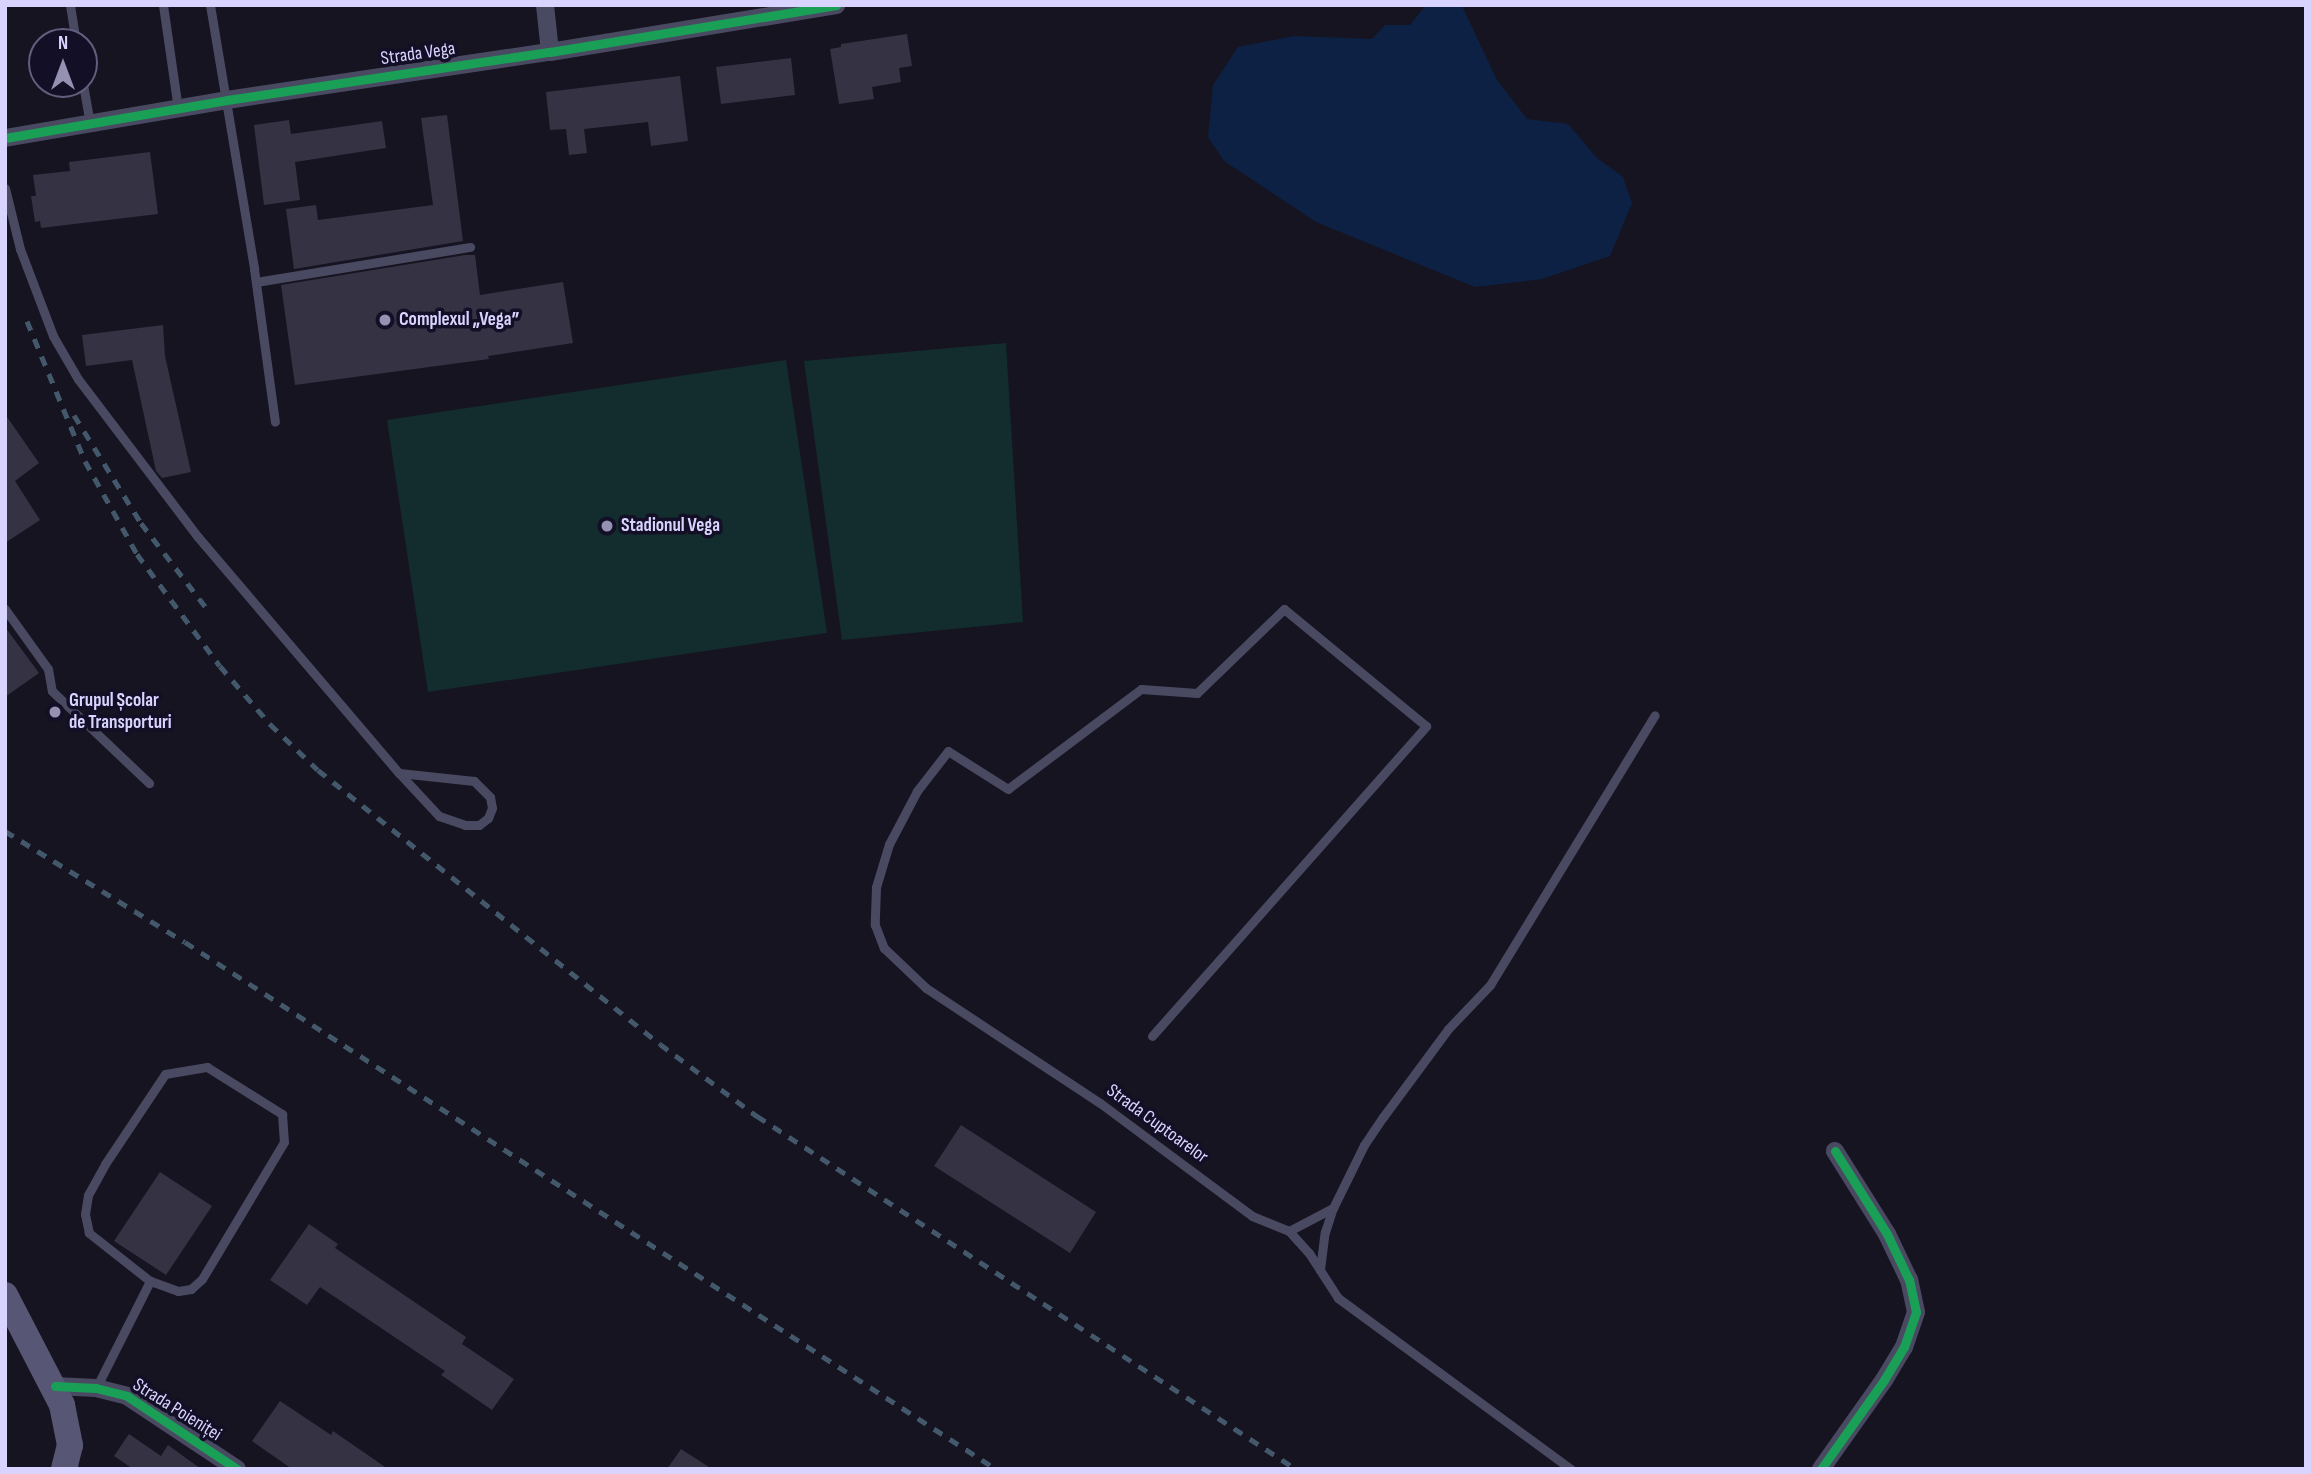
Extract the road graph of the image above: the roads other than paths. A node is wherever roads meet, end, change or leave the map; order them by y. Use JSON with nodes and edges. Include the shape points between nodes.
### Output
{"nodes":[{"id":1,"x":71,"y":5,"type":"edge"},
{"id":2,"x":163,"y":5,"type":"edge"},
{"id":3,"x":210,"y":5,"type":"edge"},
{"id":4,"x":545,"y":5,"type":"edge"},
{"id":5,"x":836,"y":5,"type":"edge"},
{"id":6,"x":74,"y":28,"type":"edge"},
{"id":7,"x":550,"y":52,"type":"junction"},
{"id":8,"x":85,"y":98,"type":"edge"},
{"id":9,"x":228,"y":100,"type":"junction"},
{"id":10,"x":178,"y":109,"type":"junction"},
{"id":11,"x":90,"y":124,"type":"junction"},
{"id":12,"x":5,"y":138,"type":"edge"},
{"id":13,"x":5,"y":188,"type":"edge"},
{"id":14,"x":470,"y":247,"type":"dead end"},
{"id":15,"x":256,"y":282,"type":"junction"},
{"id":16,"x":275,"y":422,"type":"dead end"},
{"id":17,"x":5,"y":609,"type":"edge"},
{"id":18,"x":1655,"y":715,"type":"dead end"},
{"id":19,"x":399,"y":773,"type":"junction"},
{"id":20,"x":149,"y":783,"type":"dead end"},
{"id":21,"x":1152,"y":1036,"type":"dead end"},
{"id":22,"x":1835,"y":1151,"type":"dead end"},
{"id":23,"x":1333,"y":1208,"type":"junction"},
{"id":24,"x":1289,"y":1231,"type":"junction"},
{"id":25,"x":1320,"y":1270,"type":"junction"},
{"id":26,"x":150,"y":1281,"type":"junction"},
{"id":27,"x":5,"y":1295,"type":"edge"},
{"id":28,"x":55,"y":1386,"type":"junction"},
{"id":29,"x":96,"y":1388,"type":"junction"},
{"id":30,"x":65,"y":1468,"type":"edge"},
{"id":31,"x":237,"y":1469,"type":"edge"},
{"id":32,"x":1571,"y":1469,"type":"edge"},
{"id":33,"x":1821,"y":1469,"type":"edge"}],
"edges":[{"from":1,"to":6,"type":"lane"},
{"from":2,"to":10,"type":"lane"},
{"from":3,"to":9,"type":"lane"},
{"from":4,"to":7,"type":"street"},
{"from":5,"to":7,"type":"street","name":"Strada Vega"},
{"from":7,"to":9,"type":"street","name":"Strada Vega"},
{"from":8,"to":11,"type":"lane"},
{"from":9,"to":10,"type":"street","name":"Strada Vega"},
{"from":9,"to":15,"type":"lane"},
{"from":10,"to":11,"type":"street","name":"Strada Vega"},
{"from":11,"to":12,"type":"street","name":"Strada Vega"},
{"from":13,"to":19,"type":"lane","via":[[37,297],[78,379],[198,537]]},
{"from":14,"to":15,"type":"lane"},
{"from":15,"to":16,"type":"lane"},
{"from":17,"to":20,"type":"lane","via":[[48,669],[52,691]]},
{"from":18,"to":23,"type":"lane","via":[[1490,985],[1448,1029],[1383,1117]]},
{"from":19,"to":19,"type":"lane","via":[[451,823],[478,825],[488,818],[491,797],[474,781]]},
{"from":21,"to":24,"type":"lane","name":"Strada Cuptoarelor","via":[[1426,726],[1284,609],[1198,693],[1141,689],[1008,789],[948,751],[917,791],[880,865],[874,907],[884,948],[926,988],[1100,1102],[1252,1216]]},
{"from":22,"to":33,"type":"street","via":[[1887,1234],[1909,1280],[1916,1312],[1904,1347]]},
{"from":23,"to":24,"type":"lane"},
{"from":23,"to":25,"type":"lane"},
{"from":24,"to":25,"type":"lane","name":"Strada Cuptoarelor"},
{"from":25,"to":32,"type":"lane","name":"Strada Cuptoarelor","via":[[1338,1298]]},
{"from":26,"to":26,"type":"lane","via":[[178,1291],[191,1289],[202,1279],[284,1142],[282,1114],[207,1067],[165,1074],[88,1195],[89,1233]]},
{"from":26,"to":29,"type":"lane"},
{"from":27,"to":28,"type":"main road"},
{"from":28,"to":29,"type":"street","name":"Strada Poieniței"},
{"from":28,"to":30,"type":"main road","via":[[68,1427]]},
{"from":29,"to":31,"type":"street","name":"Strada Poieniței","via":[[127,1396]]}]}
